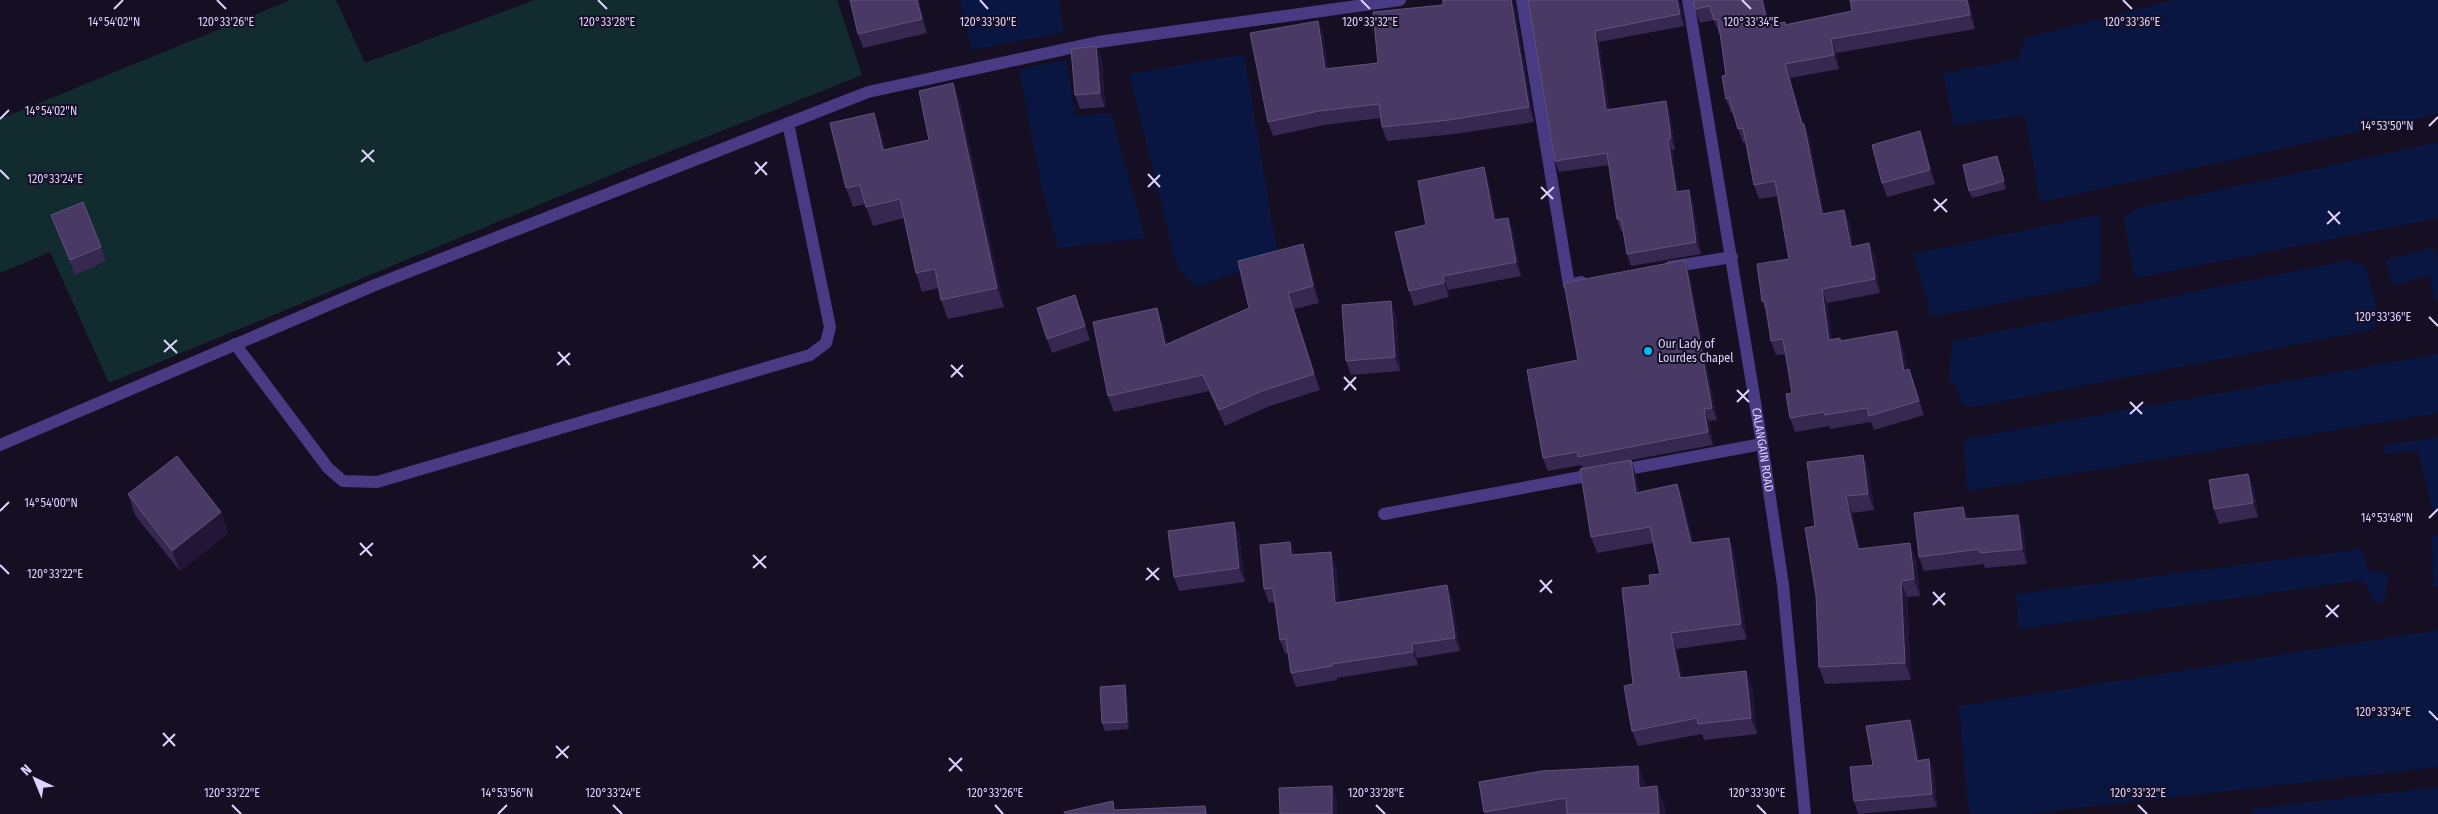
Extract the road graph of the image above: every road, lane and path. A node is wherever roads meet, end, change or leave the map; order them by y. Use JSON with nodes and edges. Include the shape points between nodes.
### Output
{"nodes":[{"id":1,"x":1400,"y":0,"type":"edge"},
{"id":2,"x":1522,"y":0,"type":"edge"},
{"id":3,"x":1688,"y":0,"type":"edge"},
{"id":4,"x":788,"y":123,"type":"junction"},
{"id":5,"x":1732,"y":256,"type":"junction"},
{"id":6,"x":1655,"y":270,"type":"edge"},
{"id":7,"x":1598,"y":280,"type":"edge"},
{"id":8,"x":235,"y":344,"type":"junction"},
{"id":9,"x":1762,"y":444,"type":"junction"},
{"id":10,"x":0,"y":445,"type":"edge"},
{"id":11,"x":1384,"y":514,"type":"dead end"},
{"id":12,"x":1806,"y":814,"type":"edge"}],
"edges":[{"from":1,"to":4,"type":"street","via":[[1098,42],[868,92]]},
{"from":2,"to":7,"type":"street","via":[[1569,285]]},
{"from":3,"to":5,"type":"street","name":"CALANGAIN ROAD"},
{"from":4,"to":8,"type":"street","via":[[375,285]]},
{"from":4,"to":8,"type":"street","via":[[830,327],[826,343],[810,355],[369,482],[343,481],[328,468]]},
{"from":5,"to":6,"type":"street"},
{"from":5,"to":9,"type":"street","name":"CALANGAIN ROAD"},
{"from":8,"to":10,"type":"street"},
{"from":9,"to":11,"type":"street"},
{"from":9,"to":12,"type":"street","name":"CALANGAIN ROAD","via":[[1783,585]]}]}
